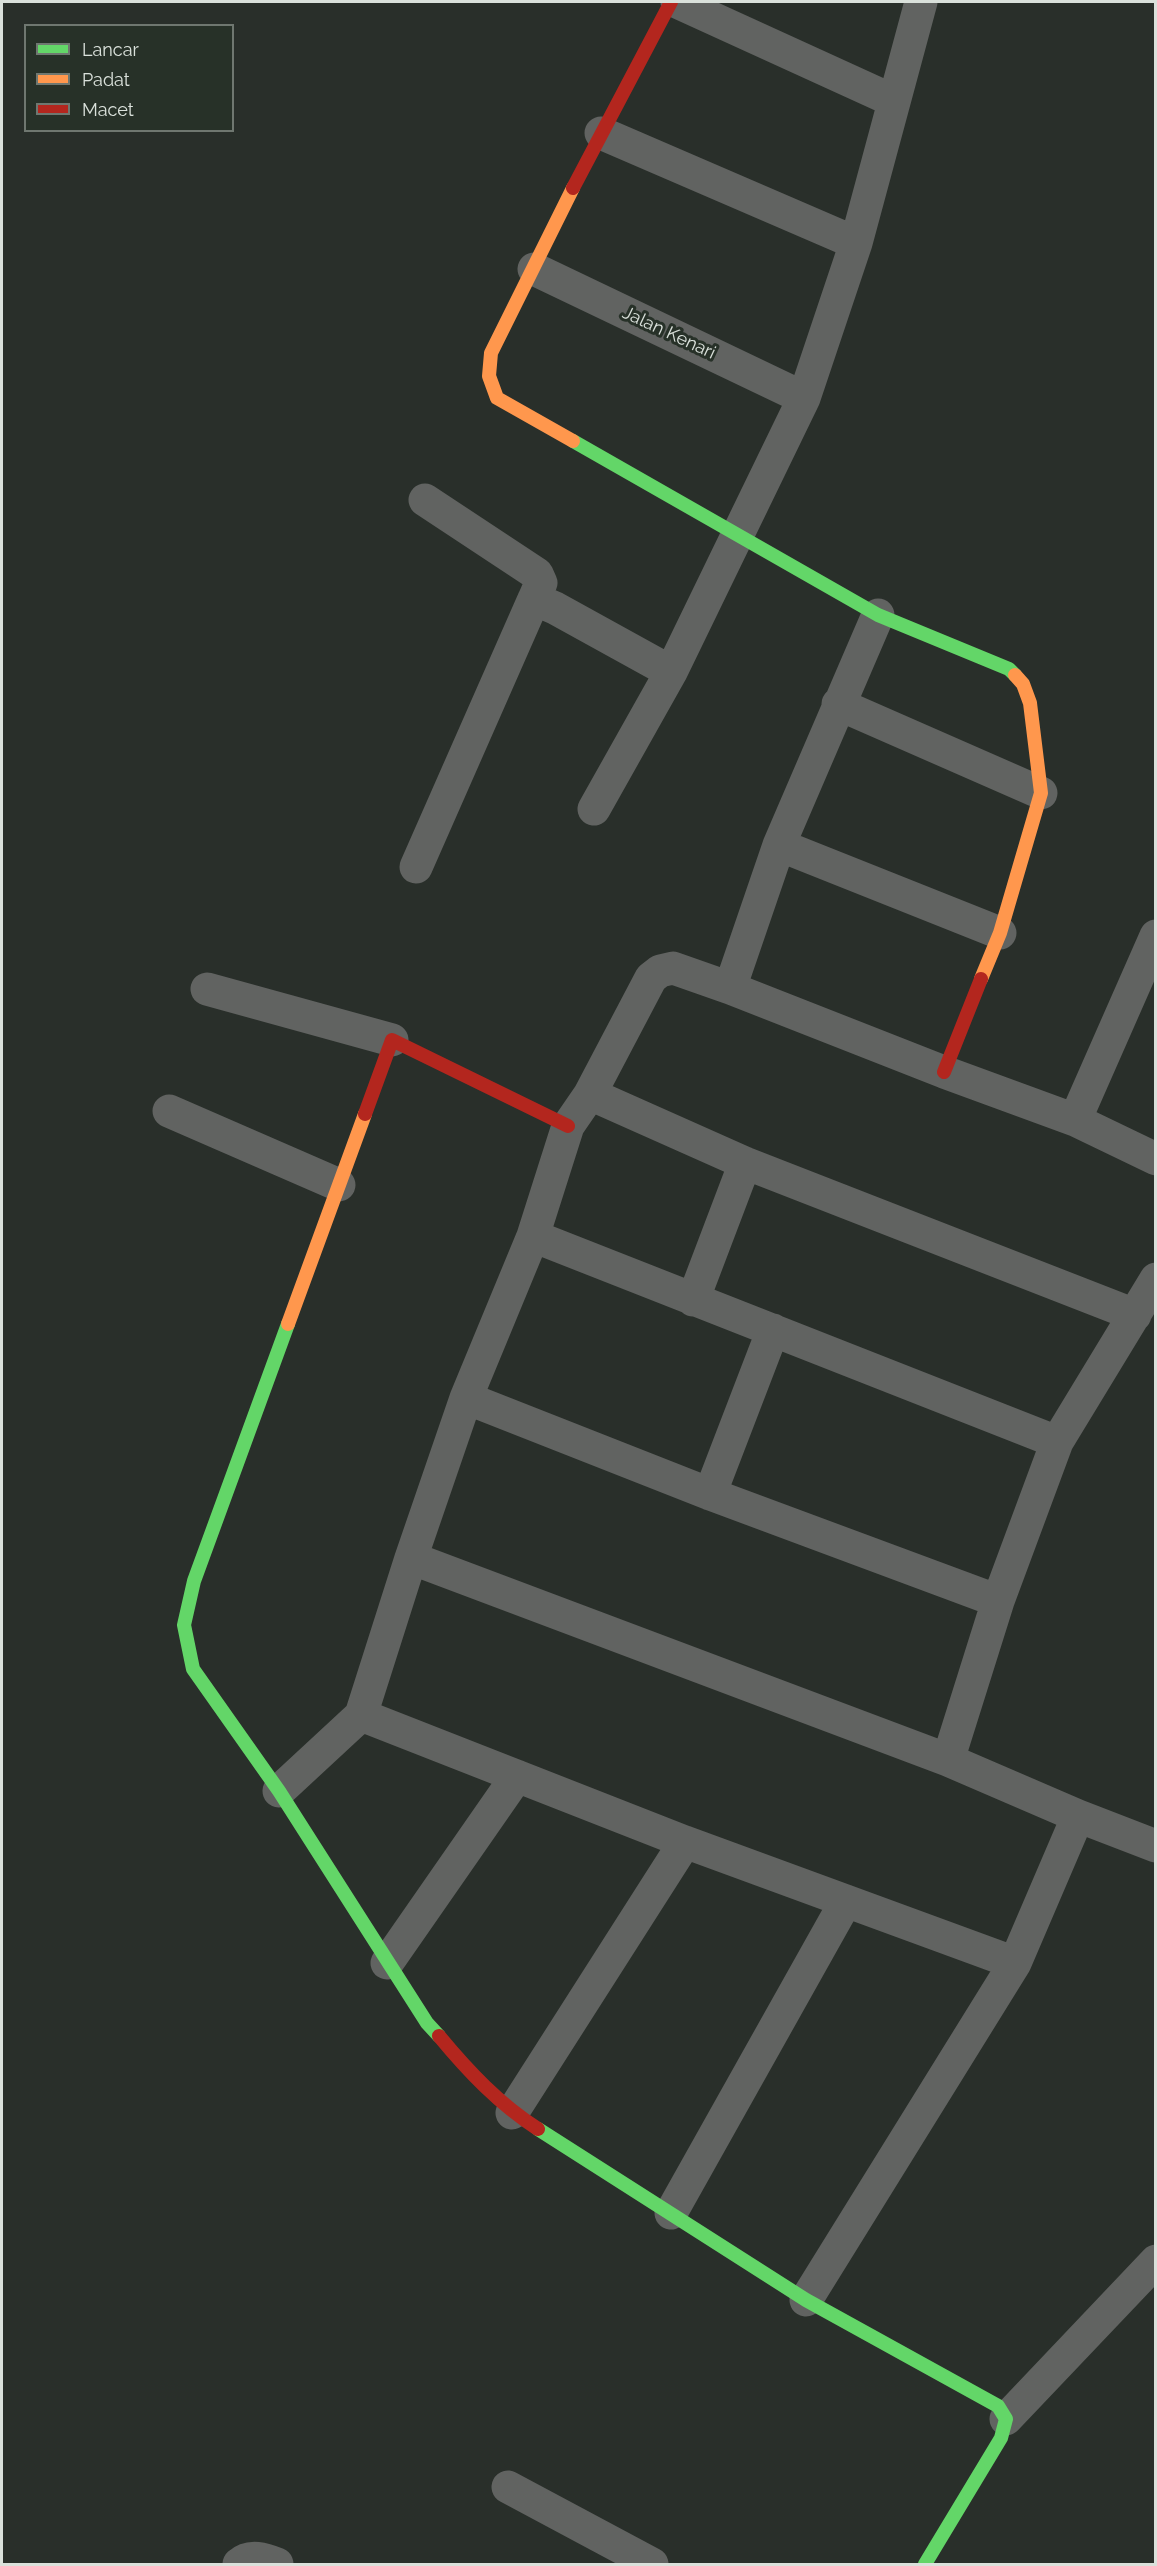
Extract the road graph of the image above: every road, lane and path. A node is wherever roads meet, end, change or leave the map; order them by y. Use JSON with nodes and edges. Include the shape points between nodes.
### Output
{"nodes":[{"id":1,"x":672,"y":2,"type":"edge"},
{"id":2,"x":677,"y":2,"type":"edge"},
{"id":3,"x":921,"y":2,"type":"edge"},
{"id":4,"x":894,"y":101,"type":"junction"},
{"id":5,"x":601,"y":133,"type":"junction"},
{"id":6,"x":856,"y":243,"type":"junction"},
{"id":7,"x":534,"y":269,"type":"junction"},
{"id":8,"x":804,"y":398,"type":"junction"},
{"id":9,"x":425,"y":500,"type":"dead end"},
{"id":10,"x":740,"y":534,"type":"junction"},
{"id":11,"x":534,"y":599,"type":"junction"},
{"id":12,"x":878,"y":615,"type":"junction"},
{"id":13,"x":671,"y":672,"type":"junction"},
{"id":14,"x":838,"y":704,"type":"junction"},
{"id":15,"x":1041,"y":793,"type":"junction"},
{"id":16,"x":594,"y":809,"type":"dead end"},
{"id":17,"x":779,"y":845,"type":"junction"},
{"id":18,"x":416,"y":867,"type":"dead end"},
{"id":19,"x":1000,"y":933,"type":"junction"},
{"id":20,"x":1155,"y":936,"type":"edge"},
{"id":21,"x":730,"y":988,"type":"junction"},
{"id":22,"x":207,"y":989,"type":"dead end"},
{"id":23,"x":392,"y":1040,"type":"junction"},
{"id":24,"x":944,"y":1072,"type":"junction"},
{"id":25,"x":590,"y":1094,"type":"junction"},
{"id":26,"x":169,"y":1111,"type":"dead end"},
{"id":27,"x":1076,"y":1120,"type":"junction"},
{"id":28,"x":568,"y":1126,"type":"junction"},
{"id":29,"x":1155,"y":1160,"type":"edge"},
{"id":30,"x":745,"y":1163,"type":"junction"},
{"id":31,"x":339,"y":1185,"type":"junction"},
{"id":32,"x":533,"y":1236,"type":"junction"},
{"id":33,"x":1155,"y":1279,"type":"edge"},
{"id":34,"x":693,"y":1300,"type":"junction"},
{"id":35,"x":1135,"y":1315,"type":"junction"},
{"id":36,"x":773,"y":1330,"type":"junction"},
{"id":37,"x":466,"y":1398,"type":"junction"},
{"id":38,"x":1058,"y":1442,"type":"junction"},
{"id":39,"x":710,"y":1494,"type":"junction"},
{"id":40,"x":411,"y":1558,"type":"junction"},
{"id":41,"x":998,"y":1601,"type":"junction"},
{"id":42,"x":361,"y":1715,"type":"junction"},
{"id":43,"x":948,"y":1760,"type":"junction"},
{"id":44,"x":517,"y":1776,"type":"junction"},
{"id":45,"x":279,"y":1791,"type":"junction"},
{"id":46,"x":1078,"y":1816,"type":"junction"},
{"id":47,"x":685,"y":1842,"type":"junction"},
{"id":48,"x":1155,"y":1846,"type":"edge"},
{"id":49,"x":846,"y":1901,"type":"junction"},
{"id":50,"x":387,"y":1963,"type":"junction"},
{"id":51,"x":1015,"y":1963,"type":"junction"},
{"id":52,"x":512,"y":2114,"type":"junction"},
{"id":53,"x":671,"y":2213,"type":"junction"},
{"id":54,"x":1155,"y":2261,"type":"edge"},
{"id":55,"x":806,"y":2300,"type":"junction"},
{"id":56,"x":1006,"y":2419,"type":"junction"},
{"id":57,"x":508,"y":2487,"type":"dead end"},
{"id":58,"x":239,"y":2565,"type":"edge"},
{"id":59,"x":277,"y":2565,"type":"edge"},
{"id":60,"x":652,"y":2565,"type":"edge"},
{"id":61,"x":925,"y":2565,"type":"edge"}],
"edges":[{"from":1,"to":5,"type":"street"},
{"from":2,"to":4,"type":"street"},
{"from":3,"to":4,"type":"street"},
{"from":4,"to":6,"type":"street"},
{"from":5,"to":6,"type":"street"},
{"from":5,"to":7,"type":"street"},
{"from":6,"to":8,"type":"street"},
{"from":7,"to":8,"type":"street","name":"Jalan Kenari"},
{"from":7,"to":10,"type":"street","via":[[491,353],[487,369],[497,398]]},
{"from":8,"to":10,"type":"street"},
{"from":9,"to":11,"type":"street","via":[[537,574],[541,583]]},
{"from":10,"to":12,"type":"street"},
{"from":10,"to":13,"type":"street"},
{"from":11,"to":13,"type":"street"},
{"from":11,"to":18,"type":"street"},
{"from":12,"to":14,"type":"street"},
{"from":12,"to":15,"type":"street","via":[[1009,669],[1023,684],[1030,703]]},
{"from":13,"to":16,"type":"street"},
{"from":14,"to":15,"type":"street"},
{"from":14,"to":17,"type":"street"},
{"from":15,"to":19,"type":"street"},
{"from":17,"to":19,"type":"street"},
{"from":17,"to":21,"type":"street"},
{"from":19,"to":24,"type":"street"},
{"from":20,"to":27,"type":"street"},
{"from":21,"to":24,"type":"street"},
{"from":21,"to":25,"type":"street","via":[[673,968],[660,971],[651,978]]},
{"from":22,"to":23,"type":"street"},
{"from":23,"to":28,"type":"street"},
{"from":23,"to":31,"type":"street"},
{"from":24,"to":27,"type":"street"},
{"from":25,"to":28,"type":"street"},
{"from":25,"to":30,"type":"street"},
{"from":26,"to":31,"type":"street"},
{"from":27,"to":29,"type":"street"},
{"from":28,"to":32,"type":"street"},
{"from":30,"to":34,"type":"street"},
{"from":30,"to":35,"type":"street"},
{"from":31,"to":45,"type":"street","via":[[194,1581],[184,1625],[193,1669]]},
{"from":32,"to":34,"type":"street"},
{"from":32,"to":37,"type":"street"},
{"from":33,"to":35,"type":"street"},
{"from":34,"to":36,"type":"street"},
{"from":35,"to":38,"type":"street"},
{"from":36,"to":38,"type":"street"},
{"from":36,"to":39,"type":"street"},
{"from":37,"to":39,"type":"street"},
{"from":37,"to":40,"type":"street"},
{"from":38,"to":41,"type":"street"},
{"from":39,"to":41,"type":"street"},
{"from":40,"to":42,"type":"street"},
{"from":40,"to":43,"type":"street"},
{"from":41,"to":43,"type":"street"},
{"from":42,"to":44,"type":"street"},
{"from":42,"to":45,"type":"street"},
{"from":43,"to":46,"type":"street"},
{"from":44,"to":47,"type":"street"},
{"from":44,"to":50,"type":"street"},
{"from":45,"to":50,"type":"street"},
{"from":46,"to":48,"type":"street"},
{"from":46,"to":51,"type":"street"},
{"from":47,"to":49,"type":"street"},
{"from":47,"to":52,"type":"street"},
{"from":49,"to":51,"type":"street"},
{"from":49,"to":53,"type":"street"},
{"from":50,"to":52,"type":"street","via":[[427,2023]]},
{"from":51,"to":55,"type":"street"},
{"from":52,"to":53,"type":"street"},
{"from":53,"to":55,"type":"street"},
{"from":54,"to":56,"type":"street"},
{"from":55,"to":56,"type":"street","via":[[982,2396],[998,2406]]},
{"from":56,"to":61,"type":"street","via":[[1001,2438]]},
{"from":57,"to":60,"type":"street"},
{"from":58,"to":59,"type":"street","via":[[249,2559],[265,2559]]}]}
